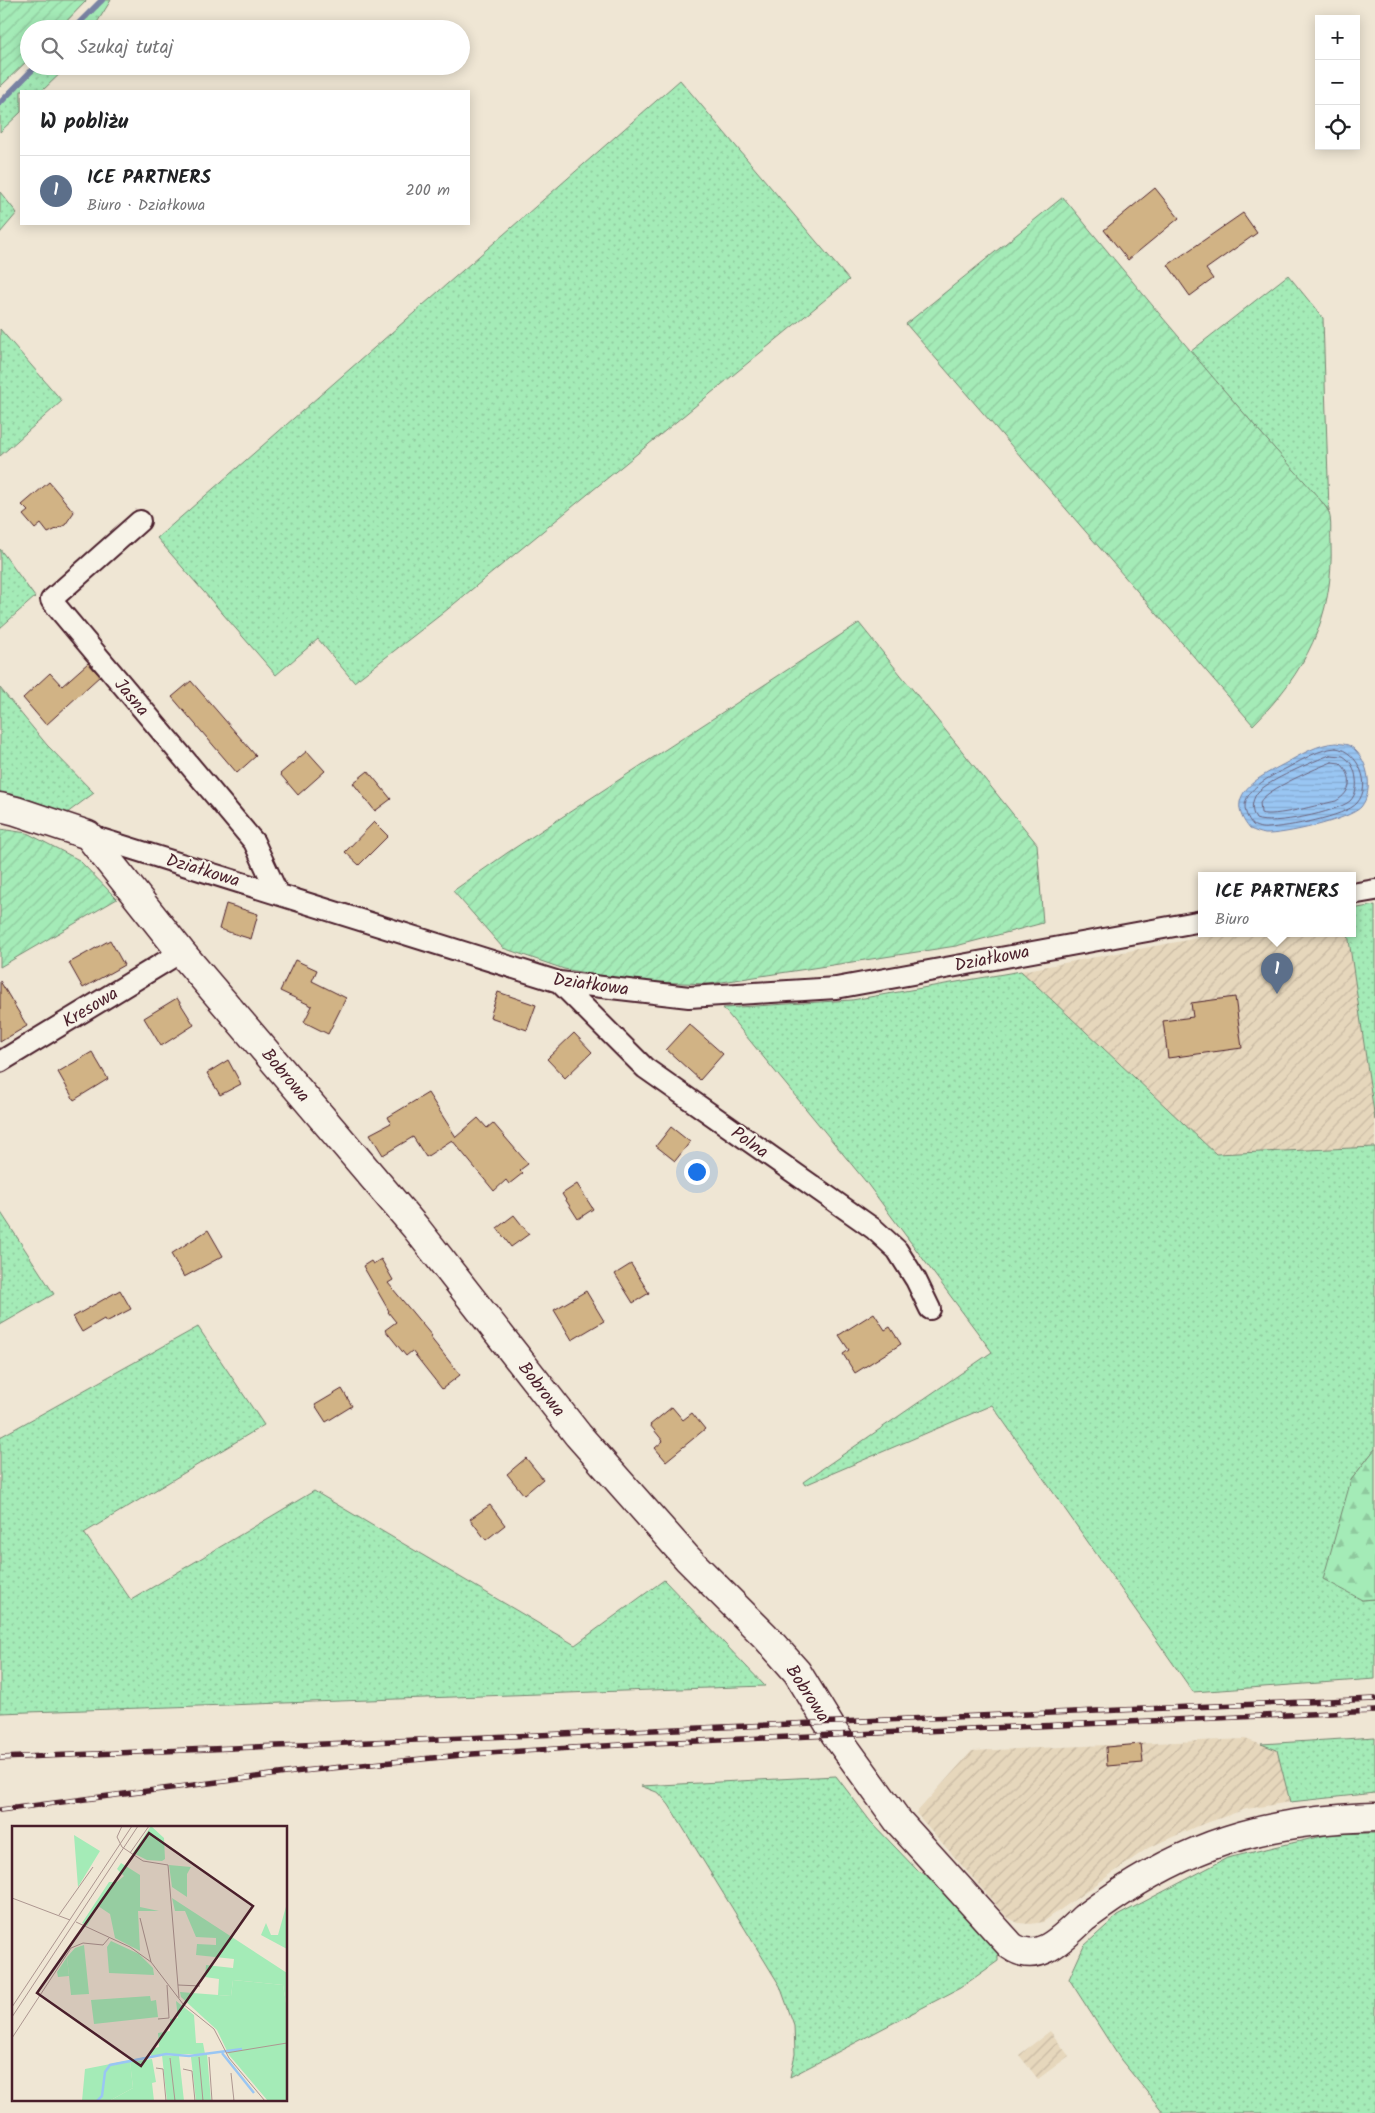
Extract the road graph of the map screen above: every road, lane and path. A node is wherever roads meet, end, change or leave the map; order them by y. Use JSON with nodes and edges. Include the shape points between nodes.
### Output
{"nodes":[{"id":1,"x":140,"y":521,"type":"dead end"},
{"id":2,"x":0,"y":807,"type":"edge"},
{"id":3,"x":88,"y":835,"type":"junction"},
{"id":4,"x":1373,"y":891,"type":"edge"},
{"id":5,"x":277,"y":892,"type":"junction"},
{"id":6,"x":1356,"y":893,"type":"edge"},
{"id":7,"x":1198,"y":921,"type":"edge"},
{"id":8,"x":181,"y":952,"type":"junction"},
{"id":9,"x":559,"y":982,"type":"junction"},
{"id":10,"x":0,"y":1062,"type":"edge"},
{"id":11,"x":930,"y":1309,"type":"dead end"},
{"id":12,"x":1375,"y":1817,"type":"edge"}],
"edges":[{"from":1,"to":5,"type":"street","name":"Jasna","via":[[51,600],[254,842]]},
{"from":2,"to":3,"type":"street","name":"Działkowa"},
{"from":3,"to":5,"type":"street","name":"Działkowa"},
{"from":3,"to":8,"type":"street","name":"Bobrowa"},
{"from":4,"to":6,"type":"street"},
{"from":5,"to":9,"type":"street","name":"Działkowa"},
{"from":7,"to":9,"type":"street","name":"Działkowa","via":[[836,988],[689,997]]},
{"from":8,"to":10,"type":"street","name":"Kresowa"},
{"from":8,"to":12,"type":"street","name":"Bobrowa","via":[[416,1228],[584,1442],[686,1558],[791,1665],[835,1734],[898,1821],[1001,1937],[1019,1952],[1044,1950],[1054,1945],[1121,1892],[1204,1847],[1251,1832],[1298,1823]]},
{"from":9,"to":11,"type":"street","name":"Polna","via":[[645,1068],[880,1234],[897,1250]]}]}
